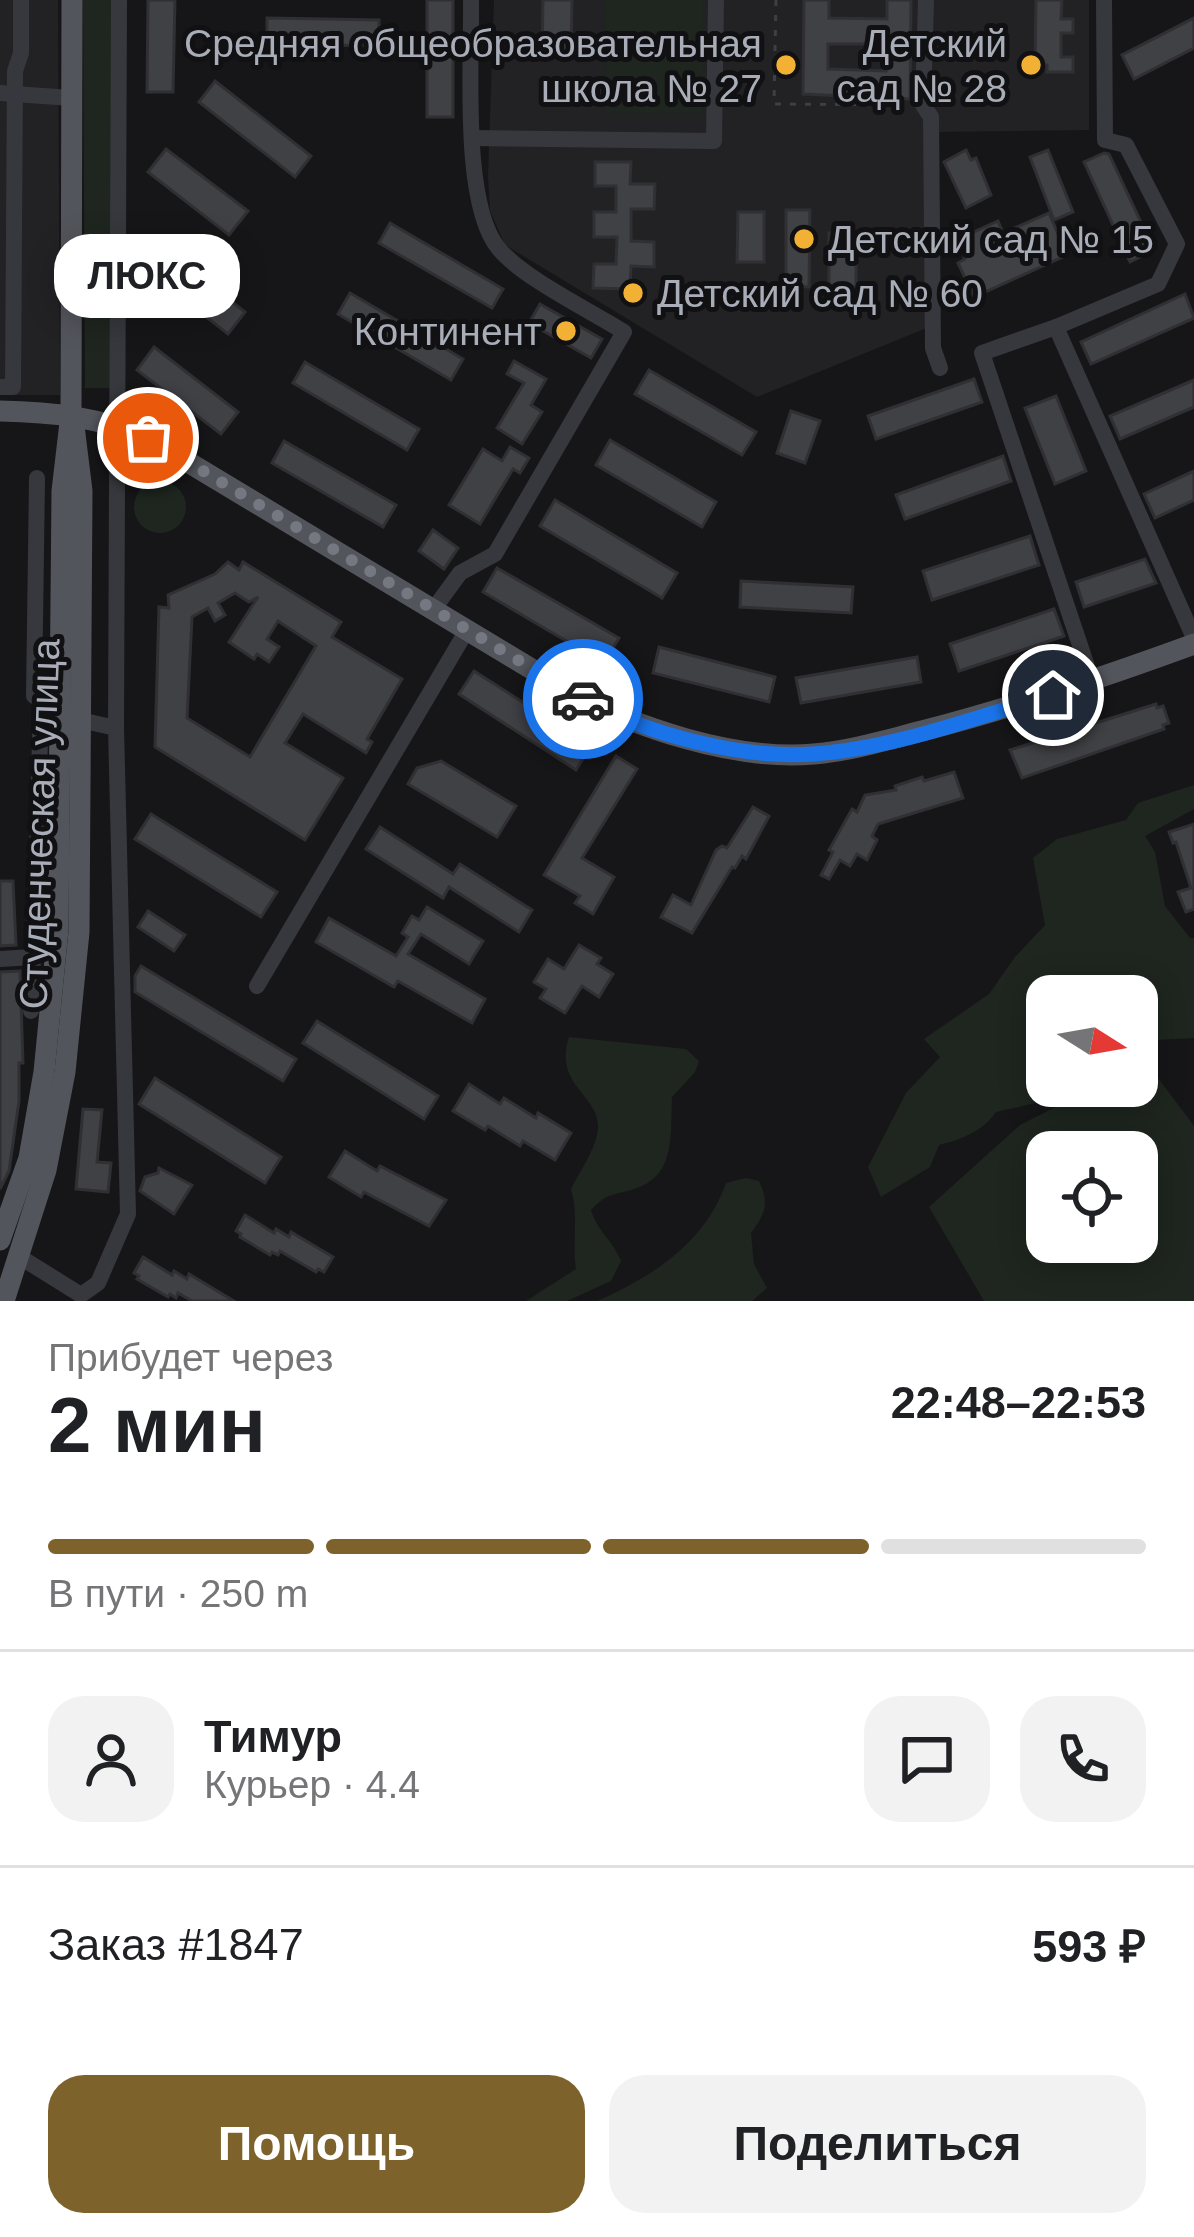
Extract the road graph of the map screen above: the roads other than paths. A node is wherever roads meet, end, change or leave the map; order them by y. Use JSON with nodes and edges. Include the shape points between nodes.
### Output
{"nodes":[{"id":1,"x":21,"y":0,"type":"edge"},
{"id":2,"x":72,"y":0,"type":"edge"},
{"id":3,"x":119,"y":0,"type":"edge"},
{"id":4,"x":471,"y":0,"type":"edge"},
{"id":5,"x":716,"y":0,"type":"edge"},
{"id":6,"x":926,"y":0,"type":"edge"},
{"id":7,"x":1104,"y":0,"type":"edge"},
{"id":8,"x":8,"y":94,"type":"edge"},
{"id":9,"x":71,"y":98,"type":"junction"},
{"id":10,"x":473,"y":138,"type":"junction"},
{"id":11,"x":7,"y":312,"type":"edge"},
{"id":12,"x":1056,"y":327,"type":"junction"},
{"id":13,"x":940,"y":368,"type":"dead end"},
{"id":14,"x":0,"y":387,"type":"edge"},
{"id":15,"x":0,"y":411,"type":"edge"},
{"id":16,"x":71,"y":414,"type":"junction"},
{"id":17,"x":116,"y":424,"type":"junction"},
{"id":18,"x":38,"y":478,"type":"dead end"},
{"id":19,"x":434,"y":610,"type":"junction"},
{"id":20,"x":466,"y":630,"type":"junction"},
{"id":21,"x":1194,"y":641,"type":"edge"},
{"id":22,"x":1092,"y":681,"type":"junction"},
{"id":23,"x":51,"y":699,"type":"junction"},
{"id":24,"x":80,"y":720,"type":"junction"},
{"id":25,"x":116,"y":728,"type":"junction"},
{"id":26,"x":50,"y":822,"type":"junction"},
{"id":27,"x":33,"y":957,"type":"junction"},
{"id":28,"x":0,"y":959,"type":"edge"},
{"id":29,"x":257,"y":986,"type":"dead end"},
{"id":30,"x":32,"y":1011,"type":"dead end"},
{"id":31,"x":7,"y":1248,"type":"edge"},
{"id":32,"x":4,"y":1301,"type":"edge"}],
"edges":[{"from":1,"to":8,"type":"street"},
{"from":2,"to":9,"type":"main road","name":"Студенческая улица"},
{"from":3,"to":17,"type":"street"},
{"from":4,"to":10,"type":"street"},
{"from":5,"to":10,"type":"street","via":[[714,141]]},
{"from":6,"to":13,"type":"street","via":[[923,105],[931,117],[933,348]]},
{"from":7,"to":12,"type":"street","via":[[1105,140],[1126,145],[1177,244],[1158,284]]},
{"from":8,"to":9,"type":"street"},
{"from":8,"to":11,"type":"street"},
{"from":9,"to":16,"type":"main road","name":"Студенческая улица"},
{"from":10,"to":19,"type":"street","via":[[479,195],[498,248],[624,332],[495,554],[460,573]]},
{"from":11,"to":14,"type":"street","via":[[13,387]]},
{"from":12,"to":21,"type":"street"},
{"from":12,"to":22,"type":"street","via":[[982,353]]},
{"from":15,"to":16,"type":"main road"},
{"from":16,"to":17,"type":"main road"},
{"from":16,"to":23,"type":"main road","name":"Студенческая улица"},
{"from":16,"to":24,"type":"main road","name":"Студенческая улица","via":[[82,491]]},
{"from":17,"to":19,"type":"main road"},
{"from":17,"to":25,"type":"street"},
{"from":18,"to":23,"type":"street","via":[[34,696]]},
{"from":19,"to":20,"type":"main road"},
{"from":20,"to":22,"type":"main road","via":[[615,717],[778,754],[881,742]]},
{"from":20,"to":29,"type":"street"},
{"from":21,"to":22,"type":"main road"},
{"from":23,"to":26,"type":"main road","name":"Студенческая улица"},
{"from":24,"to":25,"type":"street"},
{"from":24,"to":31,"type":"main road","name":"Студенческая улица","via":[[79,932],[65,1072],[46,1170]]},
{"from":25,"to":31,"type":"street","via":[[128,1214],[98,1283],[80,1295]]},
{"from":26,"to":27,"type":"street"},
{"from":26,"to":31,"type":"main road","name":"Студенческая улица","via":[[58,930],[44,1072]]},
{"from":27,"to":28,"type":"street"},
{"from":27,"to":30,"type":"street"},
{"from":31,"to":32,"type":"main road","name":"Студенческая улица"}]}
